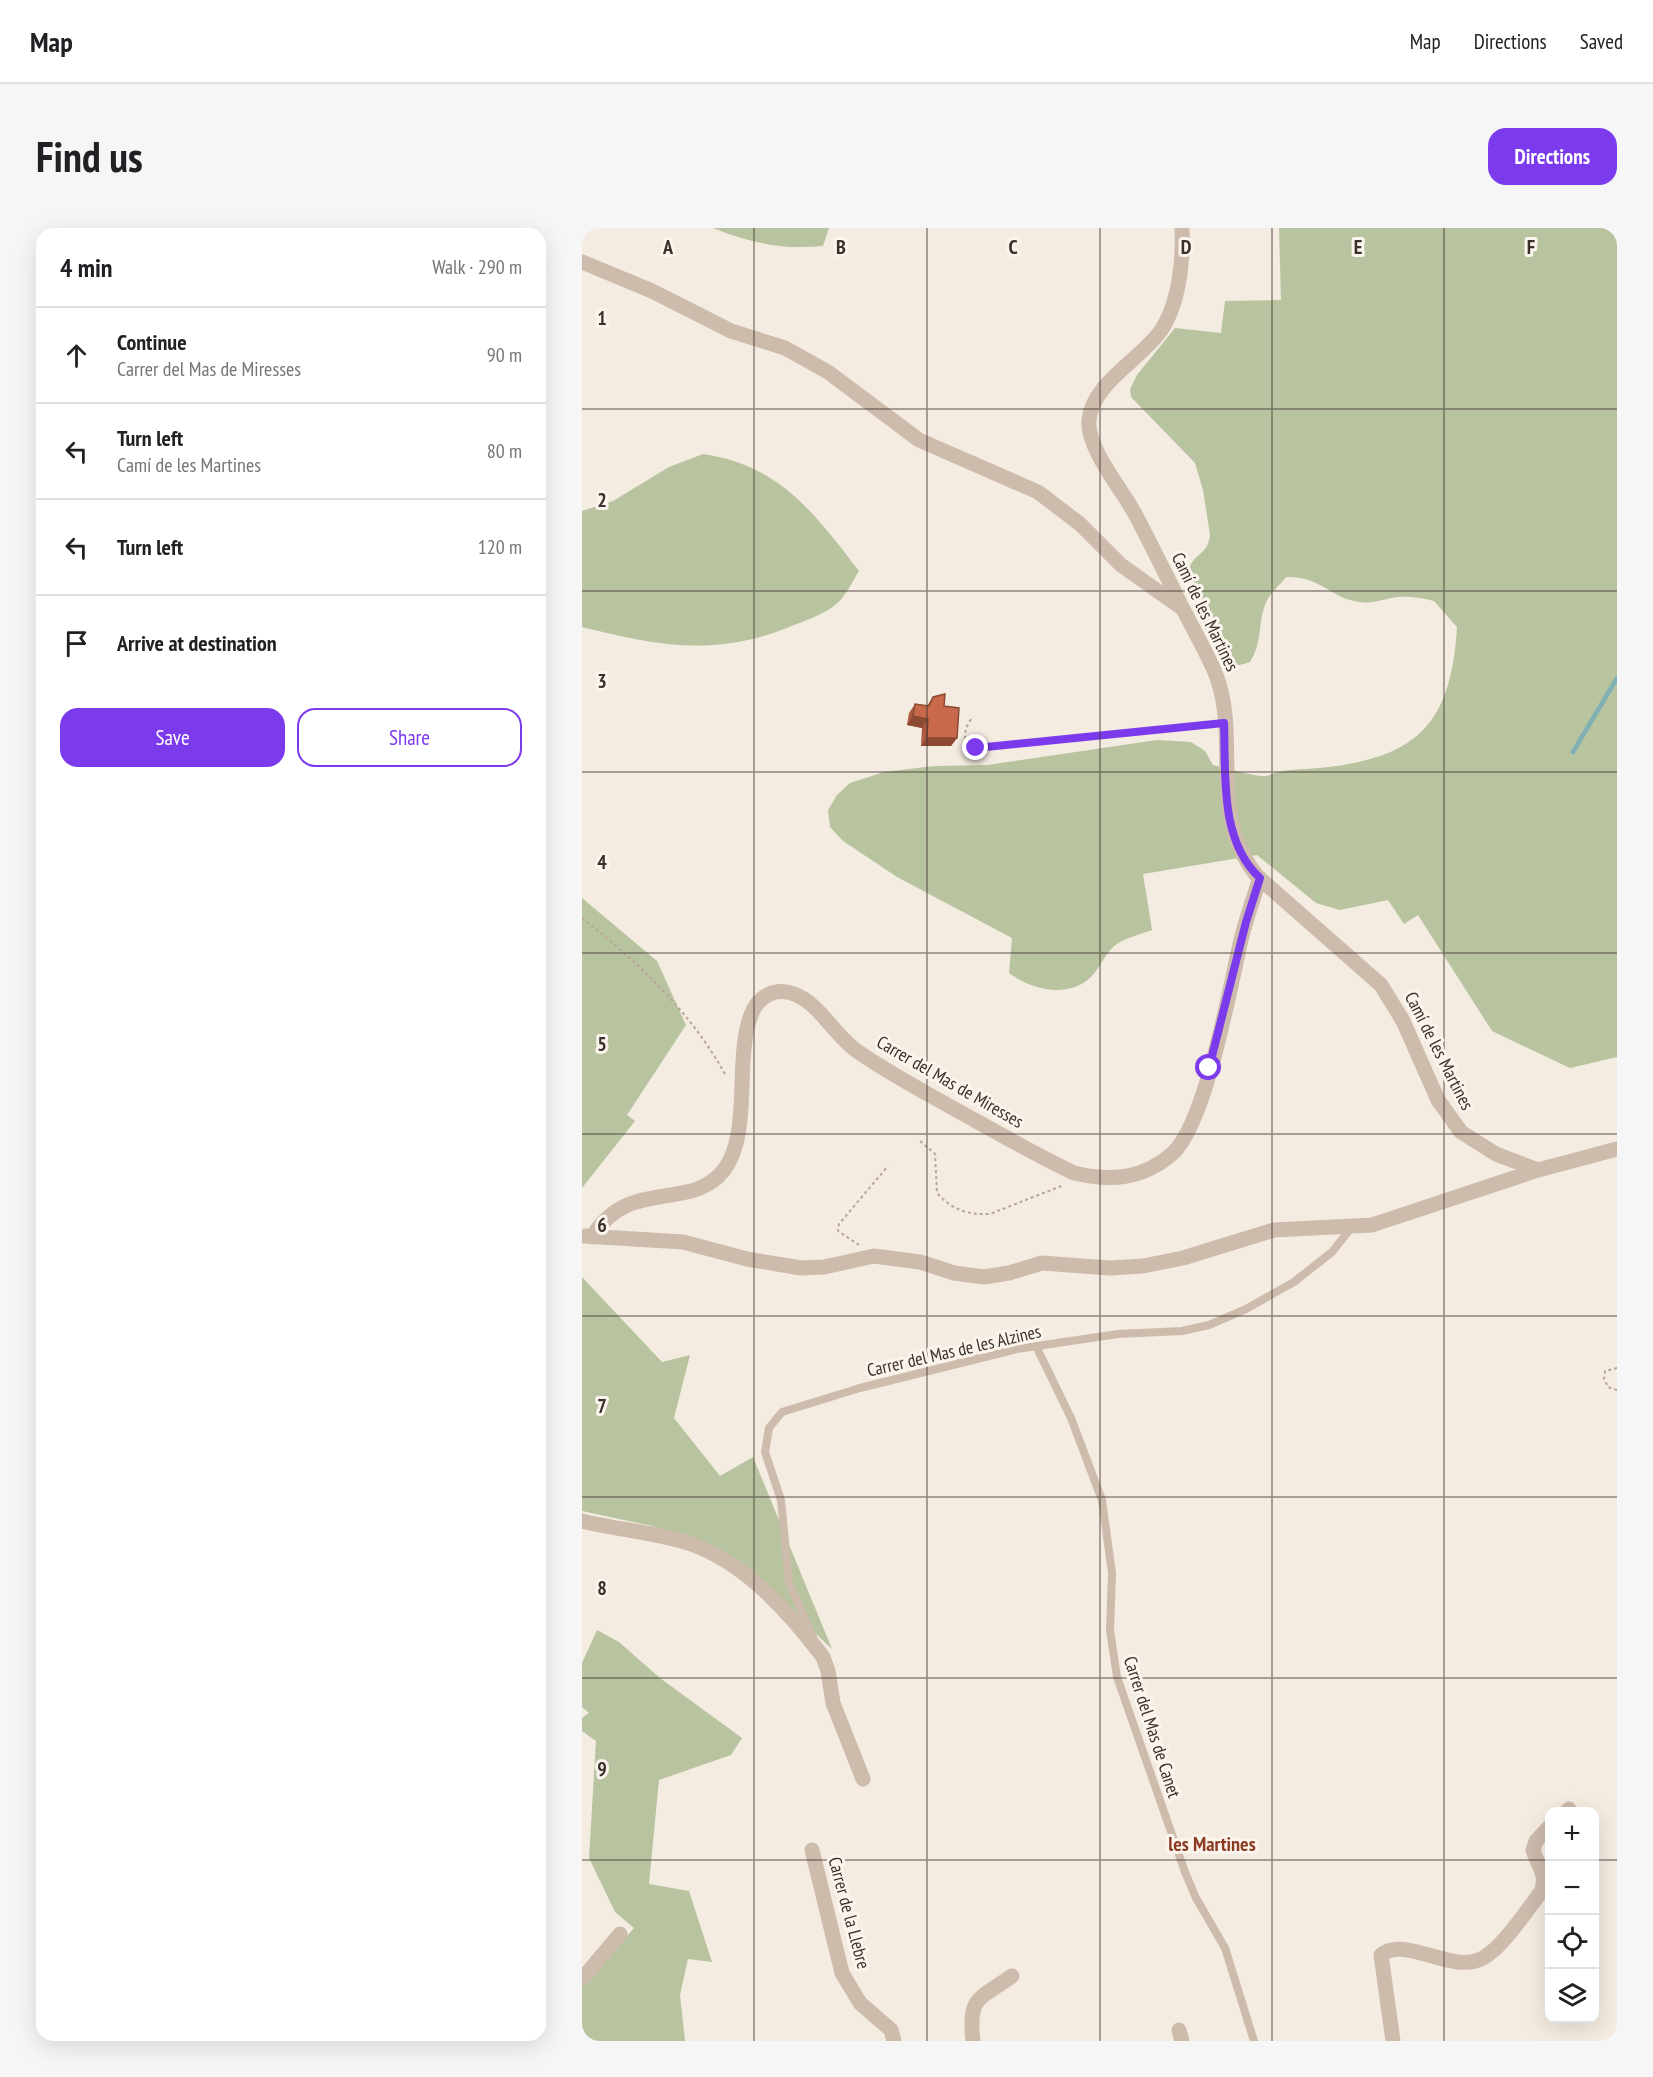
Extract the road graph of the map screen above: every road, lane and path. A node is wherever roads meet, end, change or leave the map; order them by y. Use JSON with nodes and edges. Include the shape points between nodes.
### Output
{"nodes":[{"id":1,"x":1182,"y":228,"type":"edge"},
{"id":2,"x":582,"y":262,"type":"edge"},
{"id":3,"x":1183,"y":609,"type":"junction"},
{"id":4,"x":971,"y":720,"type":"dead end"},
{"id":5,"x":1224,"y":723,"type":"junction"},
{"id":6,"x":1260,"y":878,"type":"junction"},
{"id":7,"x":582,"y":918,"type":"edge"},
{"id":8,"x":740,"y":1094,"type":"junction"},
{"id":9,"x":920,"y":1142,"type":"dead end"},
{"id":10,"x":1617,"y":1149,"type":"edge"},
{"id":11,"x":888,"y":1166,"type":"dead end"},
{"id":12,"x":1538,"y":1170,"type":"junction"},
{"id":13,"x":1086,"y":1176,"type":"junction"},
{"id":14,"x":1351,"y":1228,"type":"junction"},
{"id":15,"x":587,"y":1236,"type":"edge"},
{"id":16,"x":882,"y":1256,"type":"junction"},
{"id":17,"x":1036,"y":1346,"type":"junction"},
{"id":18,"x":1617,"y":1368,"type":"edge"},
{"id":19,"x":1617,"y":1390,"type":"edge"},
{"id":20,"x":582,"y":1521,"type":"edge"},
{"id":21,"x":815,"y":1647,"type":"junction"},
{"id":22,"x":863,"y":1779,"type":"dead end"},
{"id":23,"x":1545,"y":1831,"type":"edge"},
{"id":24,"x":812,"y":1851,"type":"dead end"},
{"id":25,"x":620,"y":1934,"type":"dead end"},
{"id":26,"x":1012,"y":1976,"type":"dead end"},
{"id":27,"x":582,"y":1979,"type":"edge"},
{"id":28,"x":894,"y":2041,"type":"edge"},
{"id":29,"x":973,"y":2041,"type":"edge"},
{"id":30,"x":1254,"y":2041,"type":"edge"},
{"id":31,"x":1393,"y":2041,"type":"edge"}],
"edges":[{"from":1,"to":3,"type":"street","name":"Camí de les Martines","via":[[1181,267],[1170,312],[1161,330],[1095,399],[1088,422],[1099,455],[1135,513]]},
{"from":2,"to":3,"type":"street","via":[[652,291],[731,332],[792,351],[828,372],[919,440],[1038,492],[1121,565]]},
{"from":3,"to":5,"type":"street","name":"Camí de les Martines","via":[[1222,691]]},
{"from":4,"to":5,"type":"path","via":[[965,739],[976,748]]},
{"from":5,"to":6,"type":"street","name":"Camí de les Martines","via":[[1229,818],[1248,865]]},
{"from":6,"to":12,"type":"street","name":"Camí de les Martines","via":[[1381,985],[1403,1021],[1438,1100],[1461,1132],[1496,1154]]},
{"from":6,"to":13,"type":"street","name":"Carrer del Mas de Miresses","via":[[1191,1127],[1174,1152],[1141,1173],[1119,1178]]},
{"from":7,"to":8,"type":"path","via":[[625,952],[690,1020]]},
{"from":8,"to":13,"type":"street","name":"Carrer del Mas de Miresses","via":[[750,1016],[766,995],[785,992],[805,1000],[837,1034],[882,1067],[1064,1168]]},
{"from":8,"to":15,"type":"street","name":"Carrer del Mas de Miresses","via":[[738,1135],[731,1156],[716,1179],[695,1189],[621,1207]]},
{"from":9,"to":13,"type":"path","via":[[935,1154],[937,1193],[966,1212],[990,1214]]},
{"from":10,"to":12,"type":"street"},
{"from":11,"to":16,"type":"path","via":[[838,1224],[844,1237]]},
{"from":12,"to":14,"type":"street","via":[[1372,1226]]},
{"from":14,"to":16,"type":"street","via":[[1274,1230],[1143,1266],[1042,1263],[984,1277]]},
{"from":14,"to":17,"type":"lane","name":"Carrer del Mas de les Alzines","via":[[1332,1252],[1294,1282],[1209,1325]]},
{"from":15,"to":16,"type":"street","via":[[683,1242],[801,1268]]},
{"from":17,"to":21,"type":"lane","name":"Carrer del Mas de les Alzines","via":[[850,1390],[795,1406],[775,1419],[769,1428],[765,1452],[781,1500],[789,1583]]},
{"from":17,"to":30,"type":"lane","name":"Carrer del Mas de Canet","via":[[1071,1418],[1102,1500],[1112,1573],[1110,1630],[1117,1677],[1185,1872],[1224,1948]]},
{"from":18,"to":19,"type":"path","via":[[1605,1371],[1604,1379],[1608,1387]]},
{"from":20,"to":21,"type":"street","via":[[688,1544],[725,1559],[753,1581]]},
{"from":21,"to":22,"type":"street","via":[[828,1671],[833,1703]]},
{"from":23,"to":31,"type":"street","via":[[1533,1850],[1544,1874],[1541,1892],[1493,1951],[1475,1961],[1462,1962],[1395,1948],[1381,1955]]},
{"from":24,"to":28,"type":"street","name":"Carrer de la Llebre","via":[[842,1973],[860,2003],[891,2030]]},
{"from":25,"to":27,"type":"street"},
{"from":26,"to":29,"type":"street","via":[[977,2000],[971,2011]]}]}
